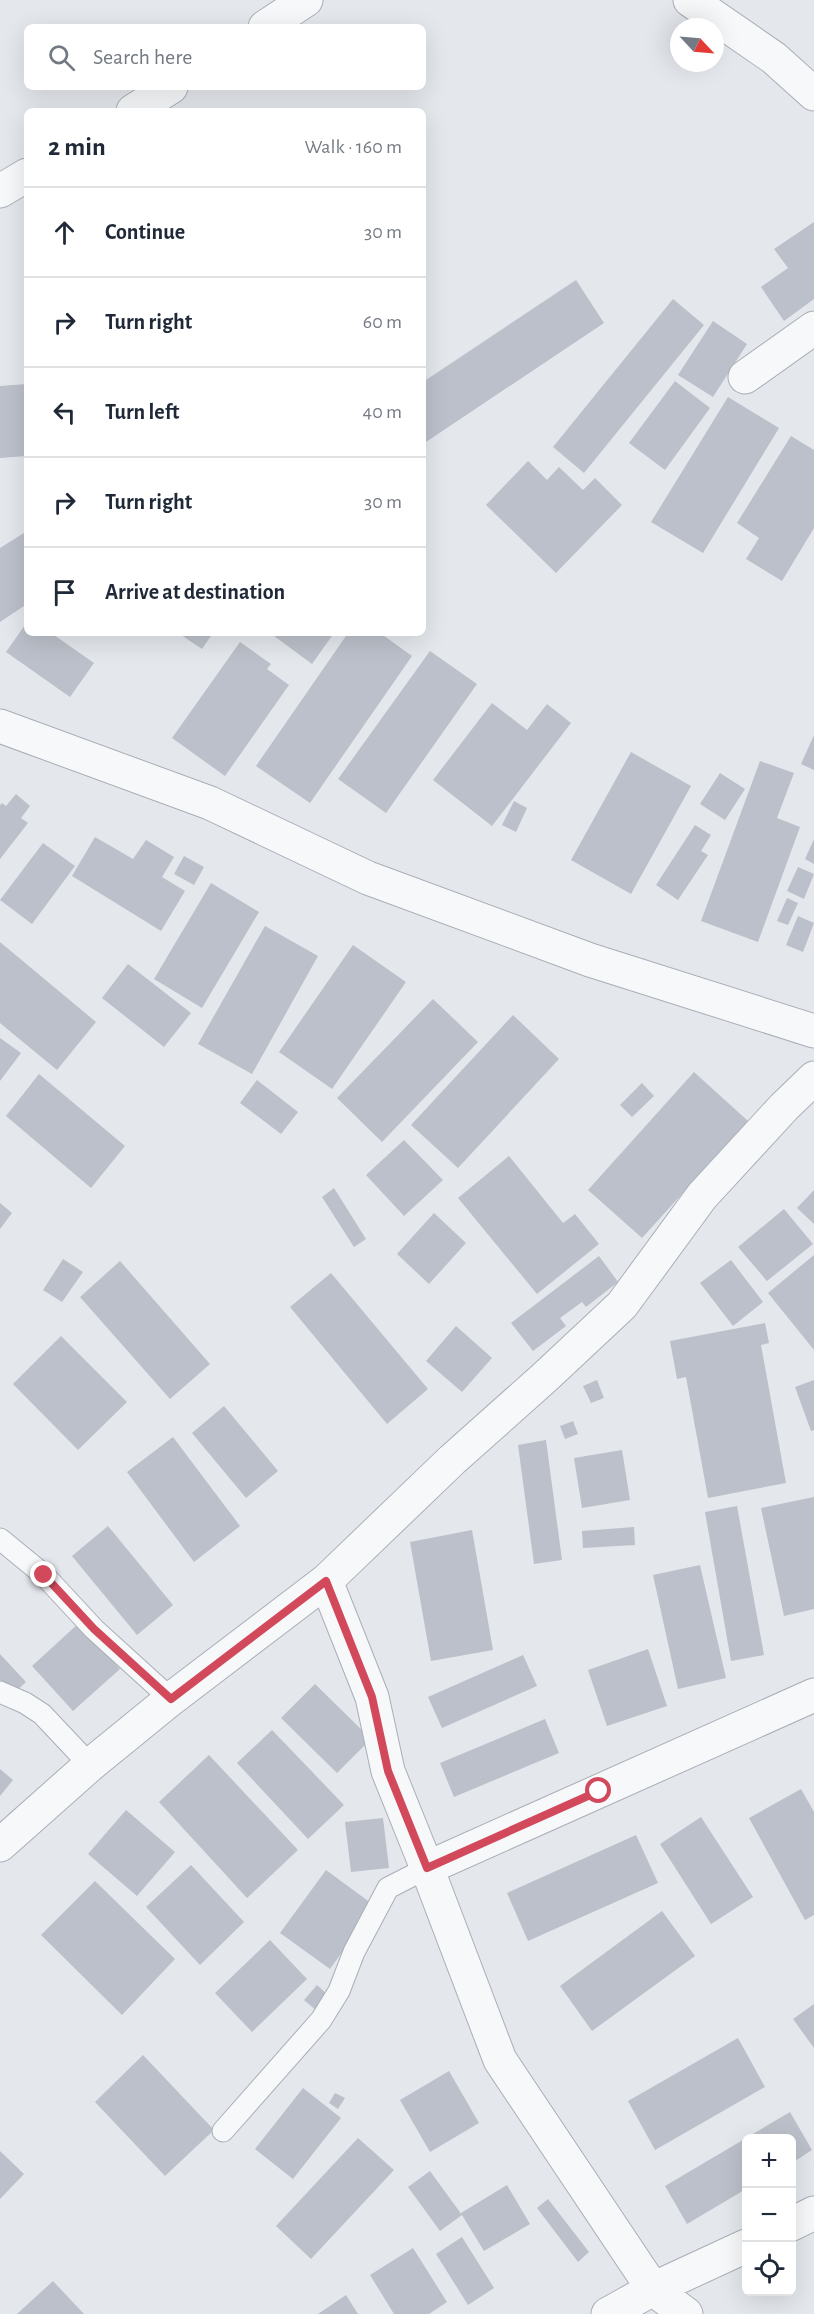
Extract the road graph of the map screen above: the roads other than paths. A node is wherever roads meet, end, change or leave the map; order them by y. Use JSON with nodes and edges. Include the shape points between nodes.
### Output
{"nodes":[{"id":1,"x":306,"y":0,"type":"edge"},
{"id":2,"x":690,"y":0,"type":"edge"},
{"id":3,"x":270,"y":24,"type":"edge"},
{"id":4,"x":166,"y":90,"type":"edge"},
{"id":5,"x":814,"y":94,"type":"edge"},
{"id":6,"x":138,"y":108,"type":"edge"},
{"id":7,"x":24,"y":177,"type":"edge"},
{"id":8,"x":0,"y":192,"type":"edge"},
{"id":9,"x":814,"y":328,"type":"edge"},
{"id":10,"x":745,"y":377,"type":"dead end"},
{"id":11,"x":0,"y":726,"type":"edge"},
{"id":12,"x":814,"y":1031,"type":"edge"},
{"id":13,"x":814,"y":1078,"type":"edge"},
{"id":14,"x":0,"y":1539,"type":"edge"},
{"id":15,"x":326,"y":1581,"type":"junction"},
{"id":16,"x":0,"y":1692,"type":"edge"},
{"id":17,"x":814,"y":1695,"type":"edge"},
{"id":18,"x":171,"y":1699,"type":"junction"},
{"id":19,"x":90,"y":1766,"type":"junction"},
{"id":20,"x":0,"y":1845,"type":"edge"},
{"id":21,"x":427,"y":1868,"type":"junction"},
{"id":22,"x":223,"y":2131,"type":"dead end"},
{"id":23,"x":814,"y":2213,"type":"edge"},
{"id":24,"x":796,"y":2222,"type":"edge"},
{"id":25,"x":742,"y":2248,"type":"edge"},
{"id":26,"x":653,"y":2289,"type":"junction"},
{"id":27,"x":608,"y":2314,"type":"edge"},
{"id":28,"x":686,"y":2314,"type":"edge"}],
"edges":[{"from":1,"to":3,"type":"street"},
{"from":2,"to":5,"type":"street","via":[[774,58]]},
{"from":4,"to":6,"type":"street"},
{"from":7,"to":8,"type":"street"},
{"from":9,"to":10,"type":"street"},
{"from":11,"to":12,"type":"street","via":[[210,804],[368,878],[590,960]]},
{"from":13,"to":15,"type":"street","via":[[702,1196],[622,1305]]},
{"from":14,"to":18,"type":"lane","via":[[44,1575],[94,1629]]},
{"from":15,"to":18,"type":"street"},
{"from":15,"to":21,"type":"street","via":[[372,1697],[388,1771]]},
{"from":16,"to":19,"type":"lane","via":[[42,1714]]},
{"from":17,"to":21,"type":"street"},
{"from":18,"to":19,"type":"street"},
{"from":19,"to":20,"type":"street"},
{"from":21,"to":22,"type":"lane","via":[[388,1888],[321,2020]]},
{"from":21,"to":26,"type":"street","via":[[500,2060]]},
{"from":23,"to":24,"type":"street"},
{"from":25,"to":26,"type":"street"},
{"from":26,"to":27,"type":"street"},
{"from":26,"to":28,"type":"street"}]}
